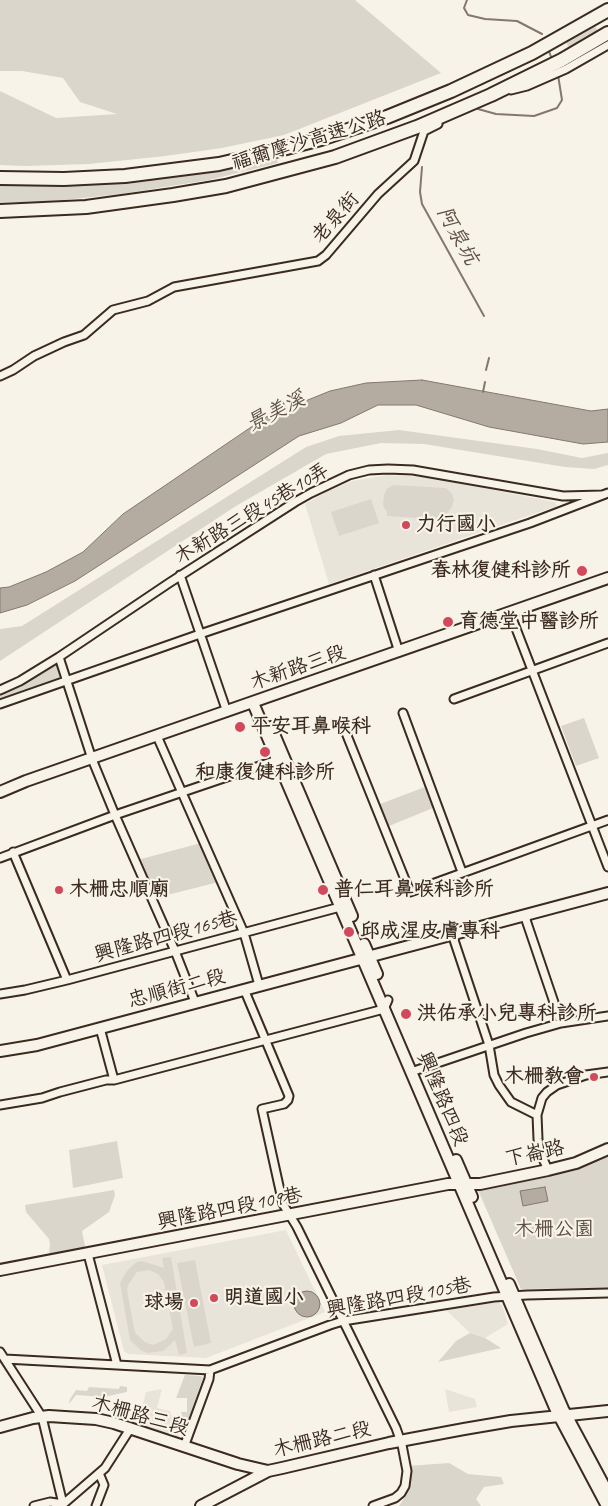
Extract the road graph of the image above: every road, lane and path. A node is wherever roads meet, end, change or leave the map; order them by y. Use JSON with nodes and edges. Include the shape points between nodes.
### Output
{"nodes":[{"id":1,"x":608,"y":10,"type":"edge"},
{"id":2,"x":608,"y":33,"type":"edge"},
{"id":3,"x":608,"y":45,"type":"edge"},
{"id":4,"x":0,"y":178,"type":"edge"},
{"id":5,"x":0,"y":211,"type":"edge"},
{"id":6,"x":0,"y":376,"type":"edge"},
{"id":7,"x":606,"y":494,"type":"edge"},
{"id":8,"x":180,"y":575,"type":"junction"},
{"id":9,"x":374,"y":575,"type":"junction"},
{"id":10,"x":608,"y":578,"type":"edge"},
{"id":11,"x":510,"y":613,"type":"junction"},
{"id":12,"x":200,"y":634,"type":"junction"},
{"id":13,"x":608,"y":642,"type":"edge"},
{"id":14,"x":399,"y":652,"type":"junction"},
{"id":15,"x":59,"y":657,"type":"junction"},
{"id":16,"x":532,"y":670,"type":"junction"},
{"id":17,"x":66,"y":681,"type":"junction"},
{"id":18,"x":0,"y":690,"type":"edge"},
{"id":19,"x":454,"y":699,"type":"dead end"},
{"id":20,"x":256,"y":702,"type":"junction"},
{"id":21,"x":0,"y":704,"type":"edge"},
{"id":22,"x":227,"y":712,"type":"junction"},
{"id":23,"x":403,"y":713,"type":"dead end"},
{"id":24,"x":346,"y":733,"type":"dead end"},
{"id":25,"x":157,"y":736,"type":"junction"},
{"id":26,"x":92,"y":759,"type":"junction"},
{"id":27,"x":278,"y":760,"type":"junction"},
{"id":28,"x":0,"y":792,"type":"edge"},
{"id":29,"x":182,"y":793,"type":"junction"},
{"id":30,"x":115,"y":815,"type":"junction"},
{"id":31,"x":608,"y":820,"type":"edge"},
{"id":32,"x":592,"y":825,"type":"junction"},
{"id":33,"x":13,"y":852,"type":"junction"},
{"id":34,"x":0,"y":858,"type":"edge"},
{"id":35,"x":608,"y":867,"type":"edge"},
{"id":36,"x":462,"y":872,"type":"junction"},
{"id":37,"x":608,"y":893,"type":"edge"},
{"id":38,"x":340,"y":907,"type":"junction"},
{"id":39,"x":528,"y":914,"type":"junction"},
{"id":40,"x":244,"y":933,"type":"junction"},
{"id":41,"x":452,"y":934,"type":"junction"},
{"id":42,"x":175,"y":951,"type":"junction"},
{"id":43,"x":366,"y":957,"type":"junction"},
{"id":44,"x":67,"y":980,"type":"junction"},
{"id":45,"x":259,"y":985,"type":"junction"},
{"id":46,"x":244,"y":989,"type":"junction"},
{"id":47,"x":0,"y":994,"type":"edge"},
{"id":48,"x":195,"y":1002,"type":"junction"},
{"id":49,"x":386,"y":1004,"type":"junction"},
{"id":50,"x":608,"y":1016,"type":"edge"},
{"id":51,"x":561,"y":1023,"type":"junction"},
{"id":52,"x":100,"y":1028,"type":"junction"},
{"id":53,"x":266,"y":1040,"type":"junction"},
{"id":54,"x":489,"y":1045,"type":"junction"},
{"id":55,"x":0,"y":1051,"type":"edge"},
{"id":56,"x":414,"y":1070,"type":"junction"},
{"id":57,"x":608,"y":1072,"type":"edge"},
{"id":58,"x":114,"y":1080,"type":"junction"},
{"id":59,"x":0,"y":1105,"type":"edge"},
{"id":60,"x":537,"y":1115,"type":"junction"},
{"id":61,"x":608,"y":1149,"type":"edge"},
{"id":62,"x":548,"y":1170,"type":"junction"},
{"id":63,"x":463,"y":1184,"type":"junction"},
{"id":64,"x":290,"y":1215,"type":"junction"},
{"id":65,"x":88,"y":1254,"type":"junction"},
{"id":66,"x":0,"y":1270,"type":"edge"},
{"id":67,"x":608,"y":1293,"type":"edge"},
{"id":68,"x":511,"y":1296,"type":"junction"},
{"id":69,"x":344,"y":1321,"type":"junction"},
{"id":70,"x":0,"y":1352,"type":"edge"},
{"id":71,"x":5,"y":1359,"type":"junction"},
{"id":72,"x":117,"y":1365,"type":"junction"},
{"id":73,"x":210,"y":1370,"type":"junction"},
{"id":74,"x":608,"y":1405,"type":"edge"},
{"id":75,"x":608,"y":1411,"type":"edge"},
{"id":76,"x":561,"y":1413,"type":"junction"},
{"id":77,"x":42,"y":1417,"type":"junction"},
{"id":78,"x":0,"y":1427,"type":"edge"},
{"id":79,"x":130,"y":1429,"type":"junction"},
{"id":80,"x":400,"y":1438,"type":"junction"},
{"id":81,"x":184,"y":1447,"type":"junction"},
{"id":82,"x":268,"y":1471,"type":"junction"},
{"id":83,"x":100,"y":1472,"type":"junction"},
{"id":84,"x":608,"y":1493,"type":"edge"},
{"id":85,"x":62,"y":1505,"type":"edge"},
{"id":86,"x":34,"y":1506,"type":"edge"},
{"id":87,"x":96,"y":1506,"type":"edge"},
{"id":88,"x":201,"y":1506,"type":"edge"},
{"id":89,"x":373,"y":1506,"type":"edge"},
{"id":90,"x":607,"y":1506,"type":"edge"}],
"edges":[{"from":1,"to":4,"type":"highway","name":"福爾摩沙高速公路","via":[[532,53],[452,91],[386,117],[275,151],[219,164],[125,176]]},
{"from":2,"to":5,"type":"highway","name":"福爾摩沙高速公路","via":[[491,95],[417,127],[281,173],[226,186],[86,207]]},
{"from":3,"to":6,"type":"street","name":"老泉街","via":[[566,69],[527,86],[506,91],[424,131],[414,161],[378,194],[318,261],[174,287],[148,301],[113,310],[84,335],[34,356]]},
{"from":7,"to":8,"type":"street","name":"木新路三段45巷10弄","via":[[562,496],[413,470],[369,470],[349,475],[311,493]]},
{"from":7,"to":9,"type":"street"},
{"from":8,"to":12,"type":"street"},
{"from":8,"to":15,"type":"street","name":"木新路三段45巷10弄"},
{"from":9,"to":12,"type":"street"},
{"from":9,"to":14,"type":"street"},
{"from":10,"to":11,"type":"main road","name":"木新路三段"},
{"from":11,"to":14,"type":"main road","name":"木新路三段"},
{"from":11,"to":16,"type":"street"},
{"from":12,"to":17,"type":"street"},
{"from":12,"to":22,"type":"street"},
{"from":13,"to":16,"type":"street"},
{"from":14,"to":20,"type":"main road","name":"木新路三段"},
{"from":15,"to":17,"type":"street"},
{"from":15,"to":18,"type":"street","name":"木新路三段45巷10弄"},
{"from":16,"to":19,"type":"street"},
{"from":16,"to":32,"type":"street"},
{"from":17,"to":21,"type":"street"},
{"from":17,"to":26,"type":"street"},
{"from":20,"to":22,"type":"main road","name":"木新路三段"},
{"from":20,"to":27,"type":"main road","name":"興隆路四段"},
{"from":20,"to":43,"type":"main road","name":"興隆路四段"},
{"from":22,"to":25,"type":"main road","name":"木新路三段"},
{"from":23,"to":36,"type":"street"},
{"from":24,"to":36,"type":"street","via":[[410,892]]},
{"from":25,"to":26,"type":"main road","name":"木新路三段"},
{"from":25,"to":29,"type":"street"},
{"from":26,"to":28,"type":"main road","name":"木新路三段"},
{"from":26,"to":30,"type":"street"},
{"from":27,"to":29,"type":"street"},
{"from":27,"to":38,"type":"main road","name":"興隆路四段"},
{"from":29,"to":30,"type":"street"},
{"from":29,"to":40,"type":"street"},
{"from":30,"to":33,"type":"street"},
{"from":30,"to":42,"type":"street"},
{"from":31,"to":32,"type":"street"},
{"from":32,"to":35,"type":"street"},
{"from":32,"to":36,"type":"street"},
{"from":33,"to":34,"type":"street"},
{"from":33,"to":44,"type":"street"},
{"from":37,"to":39,"type":"main road","name":"忠順街二段"},
{"from":38,"to":40,"type":"street","name":"興隆路四段165巷"},
{"from":38,"to":43,"type":"main road","name":"興隆路四段"},
{"from":39,"to":41,"type":"main road","name":"忠順街二段"},
{"from":39,"to":51,"type":"street","via":[[526,920]]},
{"from":40,"to":42,"type":"street","name":"興隆路四段165巷"},
{"from":40,"to":45,"type":"street"},
{"from":41,"to":43,"type":"main road","name":"忠順街二段"},
{"from":41,"to":54,"type":"street"},
{"from":42,"to":44,"type":"street","name":"興隆路四段165巷"},
{"from":42,"to":48,"type":"street"},
{"from":43,"to":45,"type":"main road","name":"忠順街二段"},
{"from":43,"to":49,"type":"main road","name":"興隆路四段"},
{"from":44,"to":47,"type":"street","name":"興隆路四段165巷"},
{"from":45,"to":46,"type":"main road","name":"忠順街二段"},
{"from":46,"to":48,"type":"main road","name":"忠順街二段"},
{"from":46,"to":53,"type":"street"},
{"from":48,"to":52,"type":"main road","name":"忠順街二段"},
{"from":49,"to":53,"type":"street"},
{"from":49,"to":56,"type":"main road","name":"興隆路四段"},
{"from":50,"to":51,"type":"street"},
{"from":51,"to":54,"type":"street"},
{"from":52,"to":55,"type":"main road","name":"忠順街二段"},
{"from":52,"to":58,"type":"street"},
{"from":53,"to":58,"type":"street"},
{"from":53,"to":64,"type":"street","via":[[287,1091],[288,1100],[284,1104],[262,1109],[284,1204]]},
{"from":54,"to":56,"type":"street"},
{"from":54,"to":60,"type":"street","via":[[494,1075],[503,1093],[517,1106]]},
{"from":56,"to":63,"type":"main road","name":"興隆路四段"},
{"from":57,"to":60,"type":"street","via":[[586,1075],[557,1085],[542,1098]]},
{"from":58,"to":59,"type":"street"},
{"from":60,"to":62,"type":"street","via":[[538,1139]]},
{"from":61,"to":62,"type":"main road","name":"下崙路","via":[[576,1163]]},
{"from":62,"to":63,"type":"main road","name":"下崙路","via":[[480,1184]]},
{"from":63,"to":64,"type":"main road","name":"興隆路四段109巷","via":[[448,1184]]},
{"from":63,"to":68,"type":"main road","name":"興隆路四段"},
{"from":64,"to":65,"type":"main road","name":"興隆路四段109巷"},
{"from":64,"to":69,"type":"street"},
{"from":65,"to":66,"type":"main road","name":"興隆路四段109巷"},
{"from":65,"to":72,"type":"street"},
{"from":67,"to":68,"type":"street","name":"興隆路四段105巷"},
{"from":68,"to":69,"type":"street","name":"興隆路四段105巷"},
{"from":68,"to":76,"type":"main road","name":"興隆路四段"},
{"from":69,"to":73,"type":"street","name":"興隆路四段105巷"},
{"from":69,"to":80,"type":"street"},
{"from":70,"to":71,"type":"street"},
{"from":71,"to":72,"type":"street","name":"興隆路四段105巷"},
{"from":71,"to":77,"type":"street"},
{"from":72,"to":73,"type":"street","name":"興隆路四段105巷"},
{"from":73,"to":81,"type":"street"},
{"from":74,"to":76,"type":"main road","name":"木柵路二段"},
{"from":75,"to":76,"type":"main road","name":"木柵路二段"},
{"from":76,"to":80,"type":"main road","name":"木柵路二段"},
{"from":76,"to":84,"type":"main road","name":"興隆路四段"},
{"from":76,"to":90,"type":"main road","name":"興隆路四段"},
{"from":77,"to":78,"type":"main road","name":"木柵路三段"},
{"from":77,"to":79,"type":"main road","name":"木柵路三段","via":[[82,1417]]},
{"from":77,"to":85,"type":"street"},
{"from":79,"to":81,"type":"main road","name":"木柵路三段"},
{"from":79,"to":83,"type":"street"},
{"from":80,"to":82,"type":"main road","name":"木柵路二段"},
{"from":80,"to":89,"type":"street","via":[[407,1471],[405,1486],[395,1498]]},
{"from":81,"to":82,"type":"main road","name":"木柵路三段"},
{"from":82,"to":88,"type":"main road"},
{"from":83,"to":85,"type":"street"},
{"from":83,"to":87,"type":"street","via":[[104,1485]]},
{"from":85,"to":86,"type":"street","via":[[50,1502]]}]}
